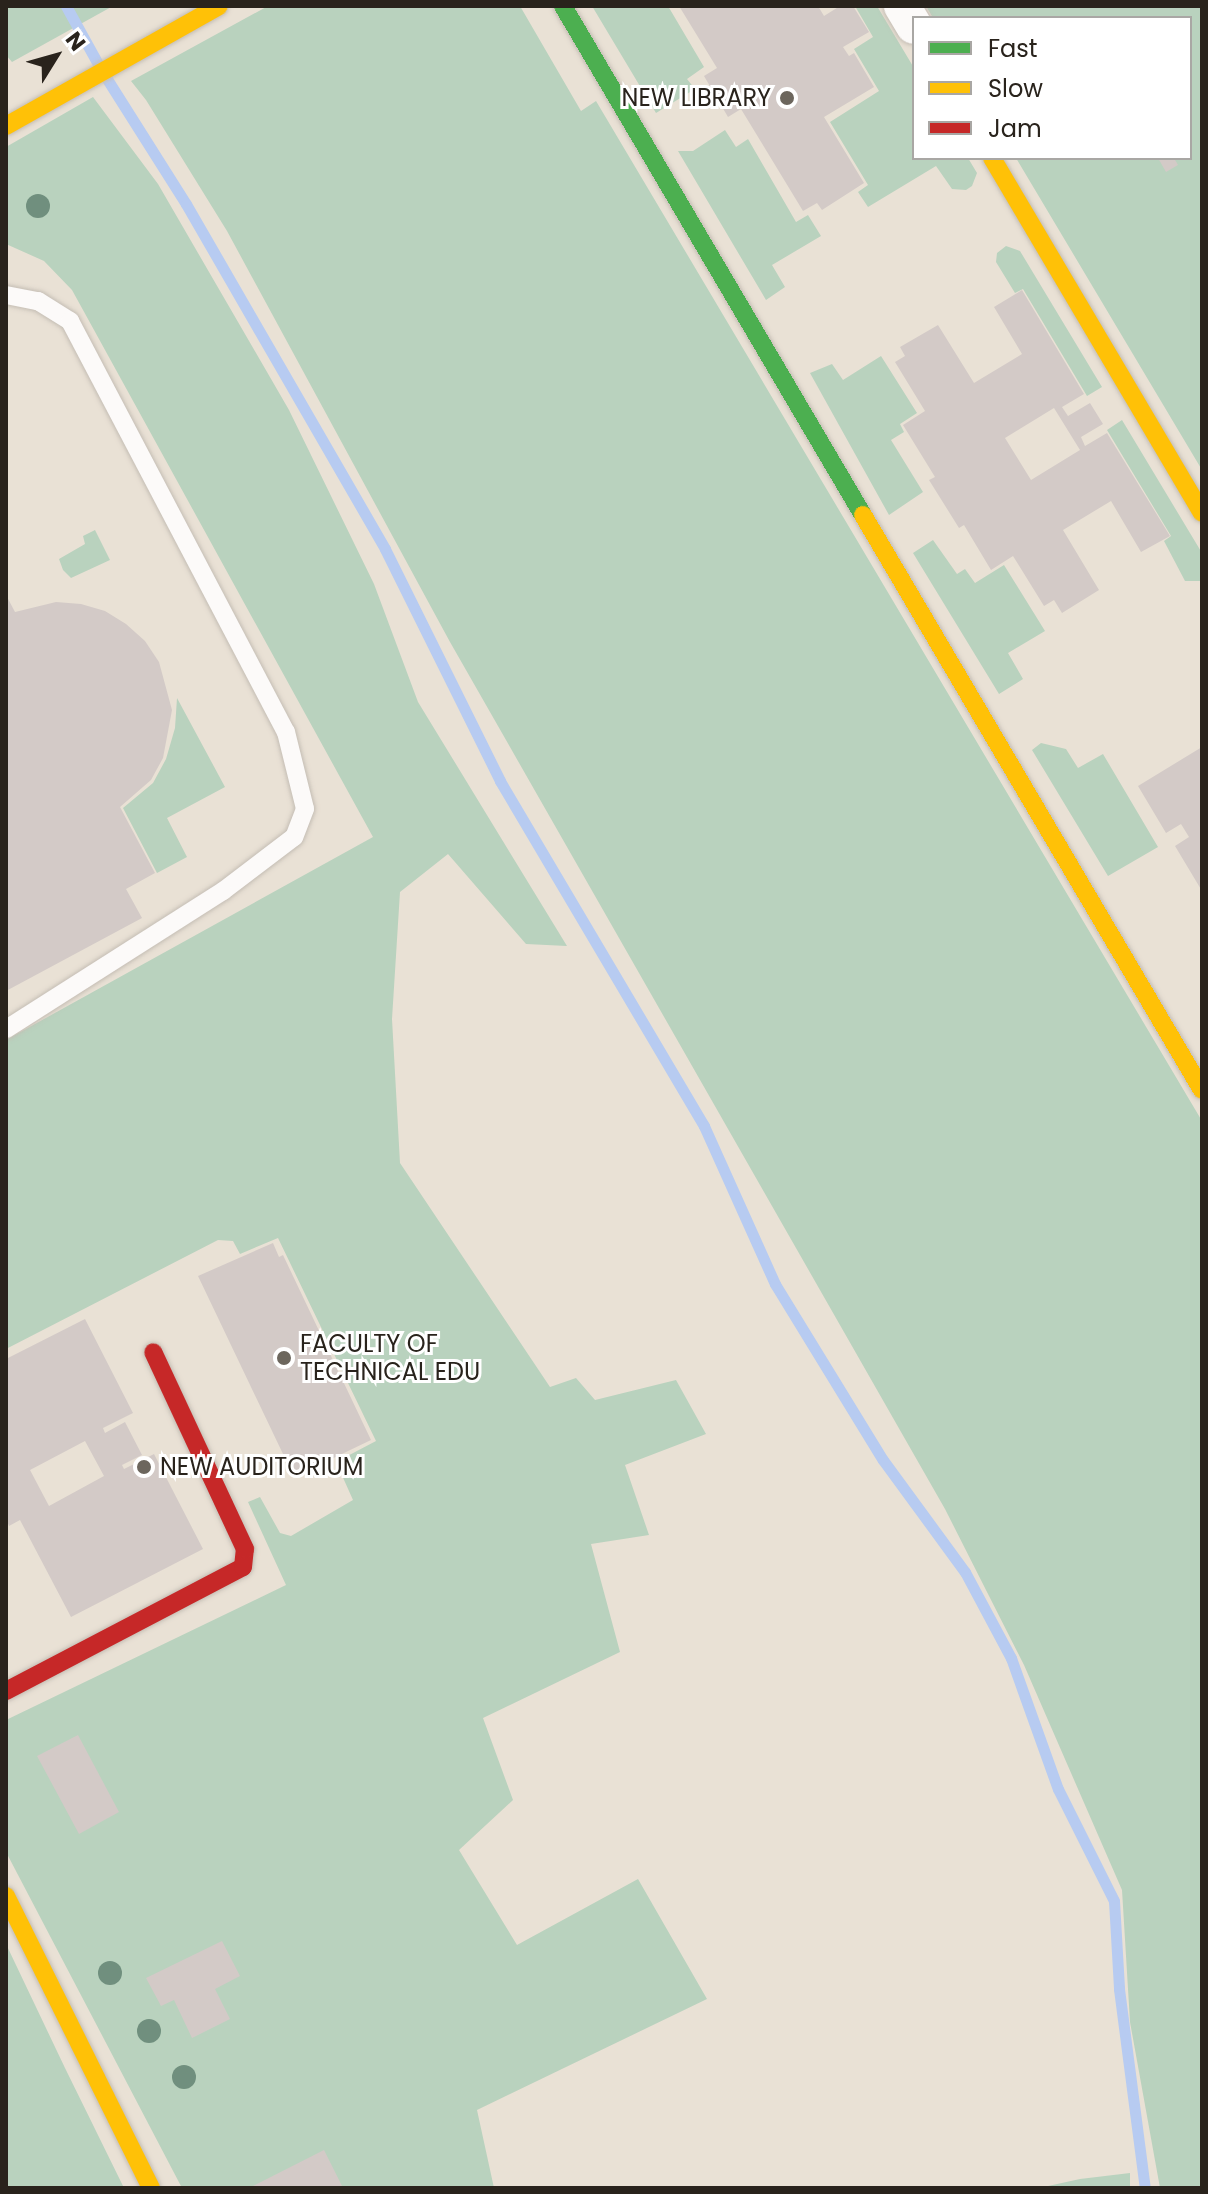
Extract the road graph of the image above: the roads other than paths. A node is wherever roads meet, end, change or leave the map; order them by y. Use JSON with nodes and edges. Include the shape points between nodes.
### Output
{"nodes":[{"id":1,"x":219,"y":6,"type":"edge"},
{"id":2,"x":563,"y":6,"type":"edge"},
{"id":3,"x":6,"y":126,"type":"edge"},
{"id":4,"x":993,"y":160,"type":"edge"},
{"id":5,"x":6,"y":295,"type":"edge"},
{"id":6,"x":1202,"y":513,"type":"edge"},
{"id":7,"x":6,"y":1029,"type":"edge"},
{"id":8,"x":1202,"y":1090,"type":"edge"},
{"id":9,"x":153,"y":1352,"type":"dead end"},
{"id":10,"x":6,"y":1691,"type":"edge"},
{"id":11,"x":6,"y":1896,"type":"edge"},
{"id":12,"x":151,"y":2188,"type":"edge"}],
"edges":[{"from":1,"to":3,"type":"street"},
{"from":2,"to":8,"type":"street"},
{"from":4,"to":6,"type":"street"},
{"from":5,"to":7,"type":"lane","via":[[38,301],[70,321],[286,732],[305,809],[294,837],[223,891]]},
{"from":9,"to":10,"type":"street","via":[[245,1549],[243,1567]]},
{"from":11,"to":12,"type":"street"}]}
